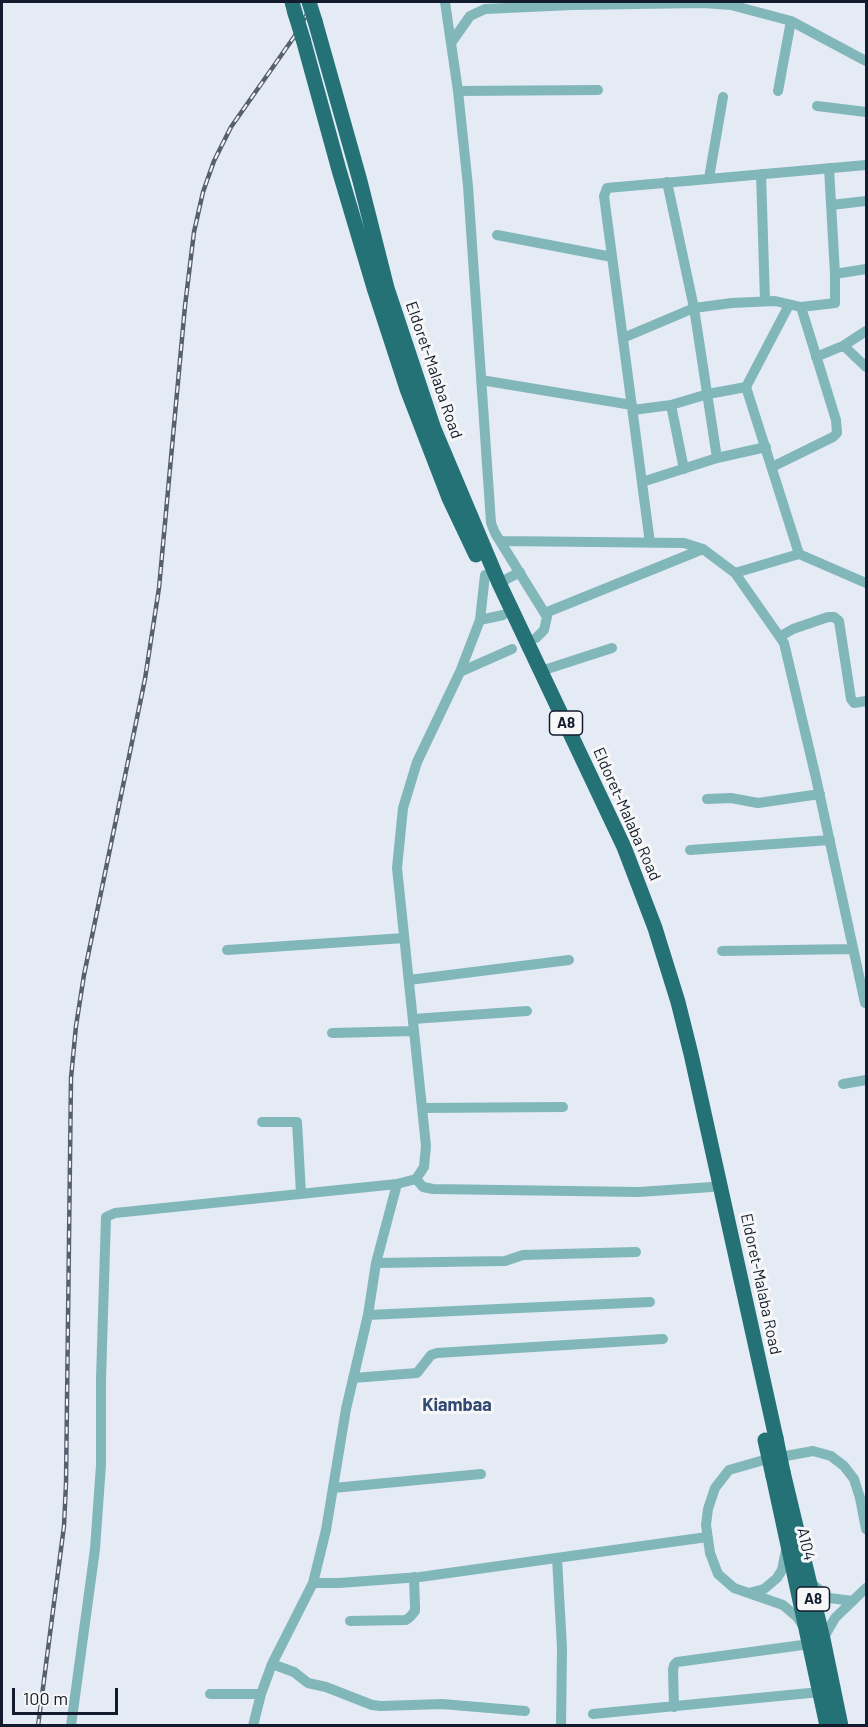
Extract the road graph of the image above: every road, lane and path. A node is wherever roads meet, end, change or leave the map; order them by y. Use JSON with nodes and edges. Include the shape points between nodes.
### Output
{"nodes":[{"id":1,"x":309,"y":2,"type":"edge"},
{"id":2,"x":445,"y":2,"type":"edge"},
{"id":3,"x":703,"y":2,"type":"edge"},
{"id":4,"x":292,"y":5,"type":"edge"},
{"id":5,"x":791,"y":21,"type":"junction"},
{"id":6,"x":451,"y":43,"type":"junction"},
{"id":7,"x":867,"y":61,"type":"edge"},
{"id":8,"x":598,"y":90,"type":"dead end"},
{"id":9,"x":458,"y":91,"type":"junction"},
{"id":10,"x":778,"y":91,"type":"dead end"},
{"id":11,"x":723,"y":97,"type":"dead end"},
{"id":12,"x":817,"y":106,"type":"dead end"},
{"id":13,"x":867,"y":112,"type":"edge"},
{"id":14,"x":867,"y":165,"type":"edge"},
{"id":15,"x":829,"y":168,"type":"junction"},
{"id":16,"x":761,"y":174,"type":"junction"},
{"id":17,"x":709,"y":178,"type":"junction"},
{"id":18,"x":667,"y":182,"type":"junction"},
{"id":19,"x":867,"y":201,"type":"edge"},
{"id":20,"x":831,"y":205,"type":"junction"},
{"id":21,"x":496,"y":235,"type":"dead end"},
{"id":22,"x":612,"y":257,"type":"junction"},
{"id":23,"x":867,"y":269,"type":"edge"},
{"id":24,"x":835,"y":274,"type":"junction"},
{"id":25,"x":765,"y":301,"type":"junction"},
{"id":26,"x":795,"y":306,"type":"junction"},
{"id":27,"x":694,"y":308,"type":"junction"},
{"id":28,"x":867,"y":331,"type":"edge"},
{"id":29,"x":623,"y":338,"type":"junction"},
{"id":30,"x":843,"y":346,"type":"junction"},
{"id":31,"x":816,"y":357,"type":"junction"},
{"id":32,"x":867,"y":367,"type":"edge"},
{"id":33,"x":481,"y":380,"type":"junction"},
{"id":34,"x":746,"y":387,"type":"junction"},
{"id":35,"x":708,"y":394,"type":"junction"},
{"id":36,"x":671,"y":405,"type":"junction"},
{"id":37,"x":632,"y":407,"type":"junction"},
{"id":38,"x":766,"y":447,"type":"junction"},
{"id":39,"x":717,"y":458,"type":"junction"},
{"id":40,"x":771,"y":467,"type":"junction"},
{"id":41,"x":684,"y":469,"type":"junction"},
{"id":42,"x":642,"y":482,"type":"junction"},
{"id":43,"x":500,"y":541,"type":"junction"},
{"id":44,"x":650,"y":543,"type":"junction"},
{"id":45,"x":703,"y":549,"type":"junction"},
{"id":46,"x":799,"y":554,"type":"junction"},
{"id":47,"x":520,"y":572,"type":"junction"},
{"id":48,"x":735,"y":573,"type":"junction"},
{"id":49,"x":485,"y":575,"type":"junction"},
{"id":50,"x":499,"y":583,"type":"junction"},
{"id":51,"x":867,"y":583,"type":"edge"},
{"id":52,"x":545,"y":613,"type":"junction"},
{"id":53,"x":504,"y":615,"type":"junction"},
{"id":54,"x":480,"y":620,"type":"junction"},
{"id":55,"x":781,"y":636,"type":"junction"},
{"id":56,"x":536,"y":638,"type":"dead end"},
{"id":57,"x":612,"y":648,"type":"dead end"},
{"id":58,"x":512,"y":649,"type":"dead end"},
{"id":59,"x":541,"y":671,"type":"junction"},
{"id":60,"x":460,"y":672,"type":"junction"},
{"id":61,"x":867,"y":701,"type":"edge"},
{"id":62,"x":820,"y":794,"type":"junction"},
{"id":63,"x":707,"y":799,"type":"dead end"},
{"id":64,"x":830,"y":840,"type":"junction"},
{"id":65,"x":690,"y":850,"type":"dead end"},
{"id":66,"x":404,"y":938,"type":"junction"},
{"id":67,"x":853,"y":949,"type":"junction"},
{"id":68,"x":227,"y":950,"type":"dead end"},
{"id":69,"x":722,"y":951,"type":"dead end"},
{"id":70,"x":569,"y":960,"type":"dead end"},
{"id":71,"x":409,"y":980,"type":"junction"},
{"id":72,"x":866,"y":1006,"type":"edge"},
{"id":73,"x":527,"y":1011,"type":"dead end"},
{"id":74,"x":413,"y":1019,"type":"junction"},
{"id":75,"x":414,"y":1031,"type":"junction"},
{"id":76,"x":332,"y":1034,"type":"dead end"},
{"id":77,"x":867,"y":1080,"type":"edge"},
{"id":78,"x":843,"y":1084,"type":"dead end"},
{"id":79,"x":563,"y":1107,"type":"dead end"},
{"id":80,"x":423,"y":1108,"type":"junction"},
{"id":81,"x":262,"y":1122,"type":"dead end"},
{"id":82,"x":416,"y":1179,"type":"junction"},
{"id":83,"x":397,"y":1184,"type":"junction"},
{"id":84,"x":712,"y":1187,"type":"junction"},
{"id":85,"x":302,"y":1194,"type":"junction"},
{"id":86,"x":636,"y":1252,"type":"dead end"},
{"id":87,"x":376,"y":1263,"type":"junction"},
{"id":88,"x":650,"y":1302,"type":"dead end"},
{"id":89,"x":368,"y":1315,"type":"junction"},
{"id":90,"x":663,"y":1339,"type":"dead end"},
{"id":91,"x":353,"y":1378,"type":"junction"},
{"id":92,"x":770,"y":1439,"type":"junction"},
{"id":93,"x":481,"y":1474,"type":"dead end"},
{"id":94,"x":778,"y":1474,"type":"junction"},
{"id":95,"x":333,"y":1488,"type":"junction"},
{"id":96,"x":863,"y":1497,"type":"edge"},
{"id":97,"x":867,"y":1529,"type":"edge"},
{"id":98,"x":707,"y":1537,"type":"junction"},
{"id":99,"x":787,"y":1542,"type":"junction"},
{"id":100,"x":557,"y":1558,"type":"junction"},
{"id":101,"x":414,"y":1577,"type":"junction"},
{"id":102,"x":809,"y":1581,"type":"junction"},
{"id":103,"x":313,"y":1583,"type":"junction"},
{"id":104,"x":867,"y":1588,"type":"edge"},
{"id":105,"x":749,"y":1593,"type":"junction"},
{"id":106,"x":853,"y":1601,"type":"junction"},
{"id":107,"x":350,"y":1621,"type":"dead end"},
{"id":108,"x":813,"y":1638,"type":"junction"},
{"id":109,"x":272,"y":1664,"type":"junction"},
{"id":110,"x":820,"y":1692,"type":"junction"},
{"id":111,"x":210,"y":1694,"type":"dead end"},
{"id":112,"x":261,"y":1694,"type":"junction"},
{"id":113,"x":674,"y":1707,"type":"junction"},
{"id":114,"x":525,"y":1711,"type":"dead end"},
{"id":115,"x":593,"y":1714,"type":"dead end"},
{"id":116,"x":71,"y":1725,"type":"edge"},
{"id":117,"x":253,"y":1725,"type":"edge"},
{"id":118,"x":561,"y":1725,"type":"edge"},
{"id":119,"x":827,"y":1725,"type":"edge"},
{"id":120,"x":841,"y":1725,"type":"edge"}],
"edges":[{"from":1,"to":50,"type":"highway","name":"Eldoret-Malaba Road","number":"A8","bridge":true,"via":[[410,362],[437,438]]},
{"from":2,"to":6,"type":"street"},
{"from":3,"to":5,"type":"street"},
{"from":3,"to":6,"type":"street","via":[[485,9],[470,16]]},
{"from":4,"to":49,"type":"highway","name":"Eldoret-Malaba Road","number":"A8","bridge":true,"via":[[407,389],[449,498]]},
{"from":5,"to":7,"type":"street"},
{"from":5,"to":10,"type":"street"},
{"from":6,"to":9,"type":"street"},
{"from":8,"to":9,"type":"street"},
{"from":9,"to":33,"type":"street"},
{"from":11,"to":17,"type":"street"},
{"from":12,"to":13,"type":"street"},
{"from":14,"to":15,"type":"street"},
{"from":15,"to":16,"type":"street"},
{"from":15,"to":20,"type":"street"},
{"from":16,"to":17,"type":"street"},
{"from":16,"to":25,"type":"street"},
{"from":17,"to":18,"type":"street"},
{"from":18,"to":22,"type":"street","via":[[608,188],[604,196]]},
{"from":18,"to":27,"type":"street"},
{"from":19,"to":20,"type":"street"},
{"from":20,"to":24,"type":"street"},
{"from":21,"to":22,"type":"street"},
{"from":22,"to":29,"type":"street"},
{"from":23,"to":24,"type":"street"},
{"from":24,"to":26,"type":"street","via":[[835,303]]},
{"from":25,"to":26,"type":"street"},
{"from":25,"to":27,"type":"street"},
{"from":26,"to":31,"type":"street"},
{"from":26,"to":34,"type":"street"},
{"from":27,"to":29,"type":"street"},
{"from":27,"to":35,"type":"street"},
{"from":28,"to":30,"type":"street"},
{"from":29,"to":37,"type":"street"},
{"from":30,"to":31,"type":"street"},
{"from":30,"to":32,"type":"street"},
{"from":31,"to":40,"type":"street","via":[[837,433]]},
{"from":33,"to":37,"type":"street"},
{"from":33,"to":43,"type":"street","via":[[491,523]]},
{"from":34,"to":35,"type":"street"},
{"from":34,"to":38,"type":"street"},
{"from":35,"to":36,"type":"street"},
{"from":35,"to":39,"type":"street"},
{"from":36,"to":37,"type":"street"},
{"from":36,"to":41,"type":"street"},
{"from":37,"to":42,"type":"street"},
{"from":38,"to":39,"type":"street"},
{"from":38,"to":40,"type":"street"},
{"from":39,"to":41,"type":"street"},
{"from":40,"to":46,"type":"street"},
{"from":41,"to":42,"type":"street"},
{"from":42,"to":44,"type":"street"},
{"from":43,"to":44,"type":"street"},
{"from":43,"to":47,"type":"street"},
{"from":44,"to":45,"type":"street","via":[[684,543]]},
{"from":45,"to":48,"type":"street"},
{"from":45,"to":52,"type":"street"},
{"from":46,"to":48,"type":"street"},
{"from":46,"to":51,"type":"street"},
{"from":47,"to":50,"type":"street"},
{"from":47,"to":52,"type":"street"},
{"from":48,"to":55,"type":"street"},
{"from":49,"to":53,"type":"highway","name":"Eldoret-Malaba Road","number":"A8"},
{"from":49,"to":54,"type":"street"},
{"from":50,"to":59,"type":"highway","name":"Eldoret-Malaba Road","number":"A8"},
{"from":52,"to":56,"type":"street","via":[[544,630]]},
{"from":53,"to":54,"type":"street"},
{"from":53,"to":84,"type":"highway","name":"Eldoret-Malaba Road","number":"A8","via":[[592,799],[649,941],[676,1025]]},
{"from":54,"to":60,"type":"street"},
{"from":55,"to":61,"type":"street","via":[[834,617],[839,621],[851,699],[854,703]]},
{"from":55,"to":62,"type":"street"},
{"from":57,"to":59,"type":"street"},
{"from":58,"to":60,"type":"street"},
{"from":59,"to":92,"type":"highway","name":"Eldoret-Malaba Road","number":"A8","via":[[624,847],[678,1002],[735,1247]]},
{"from":60,"to":66,"type":"street","via":[[417,762],[403,808],[397,868]]},
{"from":62,"to":63,"type":"street","via":[[758,803]]},
{"from":62,"to":64,"type":"street"},
{"from":64,"to":65,"type":"street"},
{"from":64,"to":67,"type":"street"},
{"from":66,"to":68,"type":"street"},
{"from":66,"to":71,"type":"street"},
{"from":67,"to":69,"type":"street"},
{"from":67,"to":72,"type":"street"},
{"from":70,"to":71,"type":"street"},
{"from":71,"to":74,"type":"street"},
{"from":73,"to":74,"type":"street"},
{"from":74,"to":75,"type":"street"},
{"from":75,"to":76,"type":"street"},
{"from":75,"to":80,"type":"street"},
{"from":77,"to":78,"type":"street"},
{"from":79,"to":80,"type":"street"},
{"from":80,"to":82,"type":"street","via":[[426,1158]]},
{"from":81,"to":85,"type":"street","via":[[297,1122]]},
{"from":82,"to":83,"type":"street"},
{"from":82,"to":84,"type":"street","via":[[423,1187],[433,1189],[639,1192]]},
{"from":83,"to":85,"type":"street"},
{"from":83,"to":87,"type":"street"},
{"from":84,"to":92,"type":"highway","name":"Eldoret-Malaba Road","number":"A8"},
{"from":85,"to":116,"type":"street","via":[[106,1217],[101,1465],[95,1549]]},
{"from":86,"to":87,"type":"street","via":[[523,1255],[505,1261]]},
{"from":87,"to":89,"type":"street"},
{"from":88,"to":89,"type":"street"},
{"from":89,"to":91,"type":"street"},
{"from":90,"to":91,"type":"street","via":[[437,1353],[417,1373]]},
{"from":91,"to":95,"type":"street"},
{"from":92,"to":94,"type":"highway","number":"A8","bridge":true},
{"from":93,"to":95,"type":"street"},
{"from":94,"to":99,"type":"highway","name":"A104","number":"A8"},
{"from":94,"to":102,"type":"highway","number":"A8"},
{"from":95,"to":103,"type":"street"},
{"from":96,"to":97,"type":"street"},
{"from":96,"to":98,"type":"street","via":[[846,1468],[831,1456],[813,1451],[764,1460],[729,1470],[715,1488],[707,1518]]},
{"from":98,"to":100,"type":"street"},
{"from":98,"to":105,"type":"street","via":[[718,1574],[728,1584]]},
{"from":99,"to":105,"type":"street","via":[[780,1575],[764,1589]]},
{"from":99,"to":108,"type":"highway","name":"A104","number":"A8"},
{"from":100,"to":101,"type":"street"},
{"from":100,"to":118,"type":"street"},
{"from":101,"to":103,"type":"street"},
{"from":101,"to":107,"type":"street","via":[[415,1611],[406,1620]]},
{"from":102,"to":106,"type":"street","via":[[829,1598]]},
{"from":102,"to":108,"type":"highway","number":"A8"},
{"from":103,"to":109,"type":"street"},
{"from":104,"to":106,"type":"street"},
{"from":105,"to":108,"type":"street","via":[[788,1608]]},
{"from":106,"to":108,"type":"street"},
{"from":108,"to":110,"type":"highway","name":"A104","number":"A8"},
{"from":108,"to":113,"type":"street","via":[[677,1662],[673,1670]]},
{"from":108,"to":120,"type":"highway","number":"A8"},
{"from":109,"to":112,"type":"street"},
{"from":109,"to":114,"type":"street","via":[[294,1672],[308,1683],[372,1705],[442,1704]]},
{"from":110,"to":113,"type":"street"},
{"from":110,"to":119,"type":"highway","name":"A104","number":"A8"},
{"from":111,"to":112,"type":"street"},
{"from":112,"to":117,"type":"street"},
{"from":113,"to":115,"type":"street"}]}
